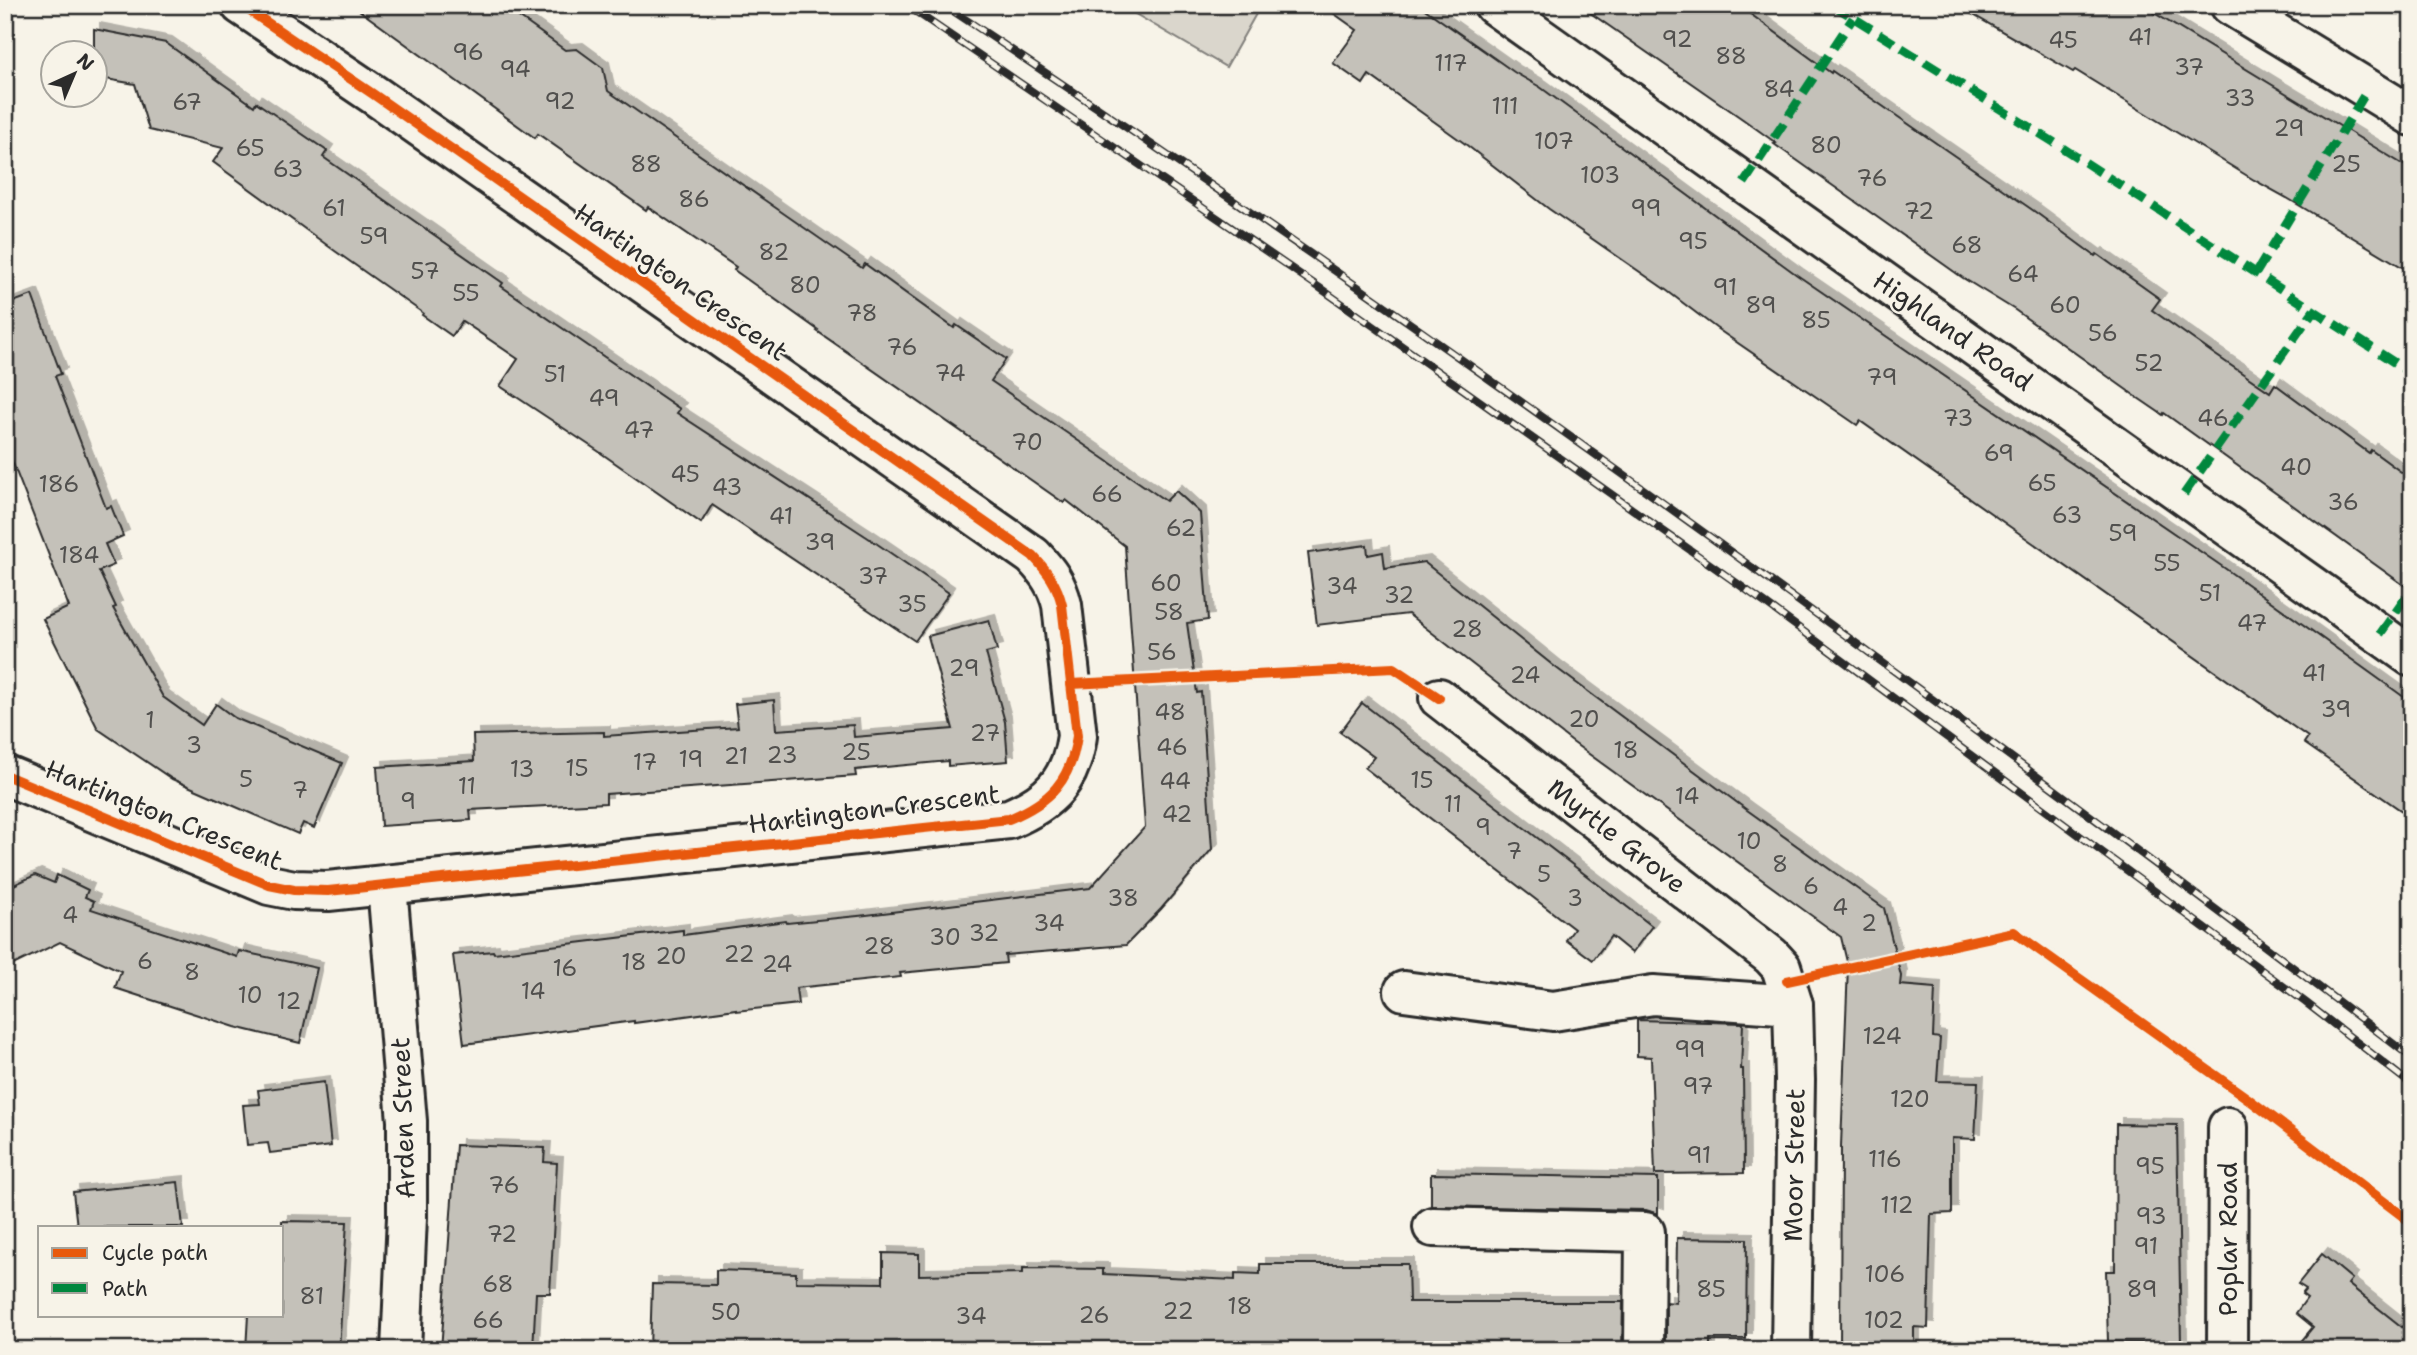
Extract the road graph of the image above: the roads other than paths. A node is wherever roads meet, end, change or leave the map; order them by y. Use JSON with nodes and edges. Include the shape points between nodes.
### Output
{"nodes":[{"id":1,"x":241,"y":5,"type":"edge"},
{"id":2,"x":1494,"y":5,"type":"edge"},
{"id":3,"x":2230,"y":5,"type":"edge"},
{"id":4,"x":2412,"y":116,"type":"edge"},
{"id":5,"x":2412,"y":657,"type":"edge"},
{"id":6,"x":1439,"y":698,"type":"dead end"},
{"id":7,"x":5,"y":775,"type":"edge"},
{"id":8,"x":387,"y":886,"type":"junction"},
{"id":9,"x":1404,"y":991,"type":"dead end"},
{"id":10,"x":1790,"y":993,"type":"junction"},
{"id":11,"x":2228,"y":1128,"type":"dead end"},
{"id":12,"x":1433,"y":1227,"type":"dead end"},
{"id":13,"x":401,"y":1350,"type":"edge"},
{"id":14,"x":1644,"y":1350,"type":"edge"},
{"id":15,"x":1791,"y":1350,"type":"edge"},
{"id":16,"x":2227,"y":1350,"type":"edge"}],
"edges":[{"from":1,"to":8,"type":"street","name":"Hartington Crescent","via":[[1033,556],[1057,586],[1062,605],[1077,736],[1075,754],[1057,788],[1028,811],[1009,818]]},
{"from":2,"to":5,"type":"street","name":"Highland Road"},
{"from":3,"to":4,"type":"street"},
{"from":6,"to":10,"type":"street","name":"Myrtle Grove","via":[[1771,956],[1781,967]]},
{"from":7,"to":8,"type":"street","name":"Hartington Crescent","via":[[269,885],[328,891]]},
{"from":8,"to":13,"type":"street","name":"Arden Street","via":[[407,1121]]},
{"from":9,"to":10,"type":"street","via":[[1553,1011],[1653,995]]},
{"from":10,"to":15,"type":"street","name":"Moor Street","via":[[1795,1080]]},
{"from":11,"to":16,"type":"street","name":"Poplar Road"},
{"from":12,"to":14,"type":"street","via":[[1645,1232]]}]}
